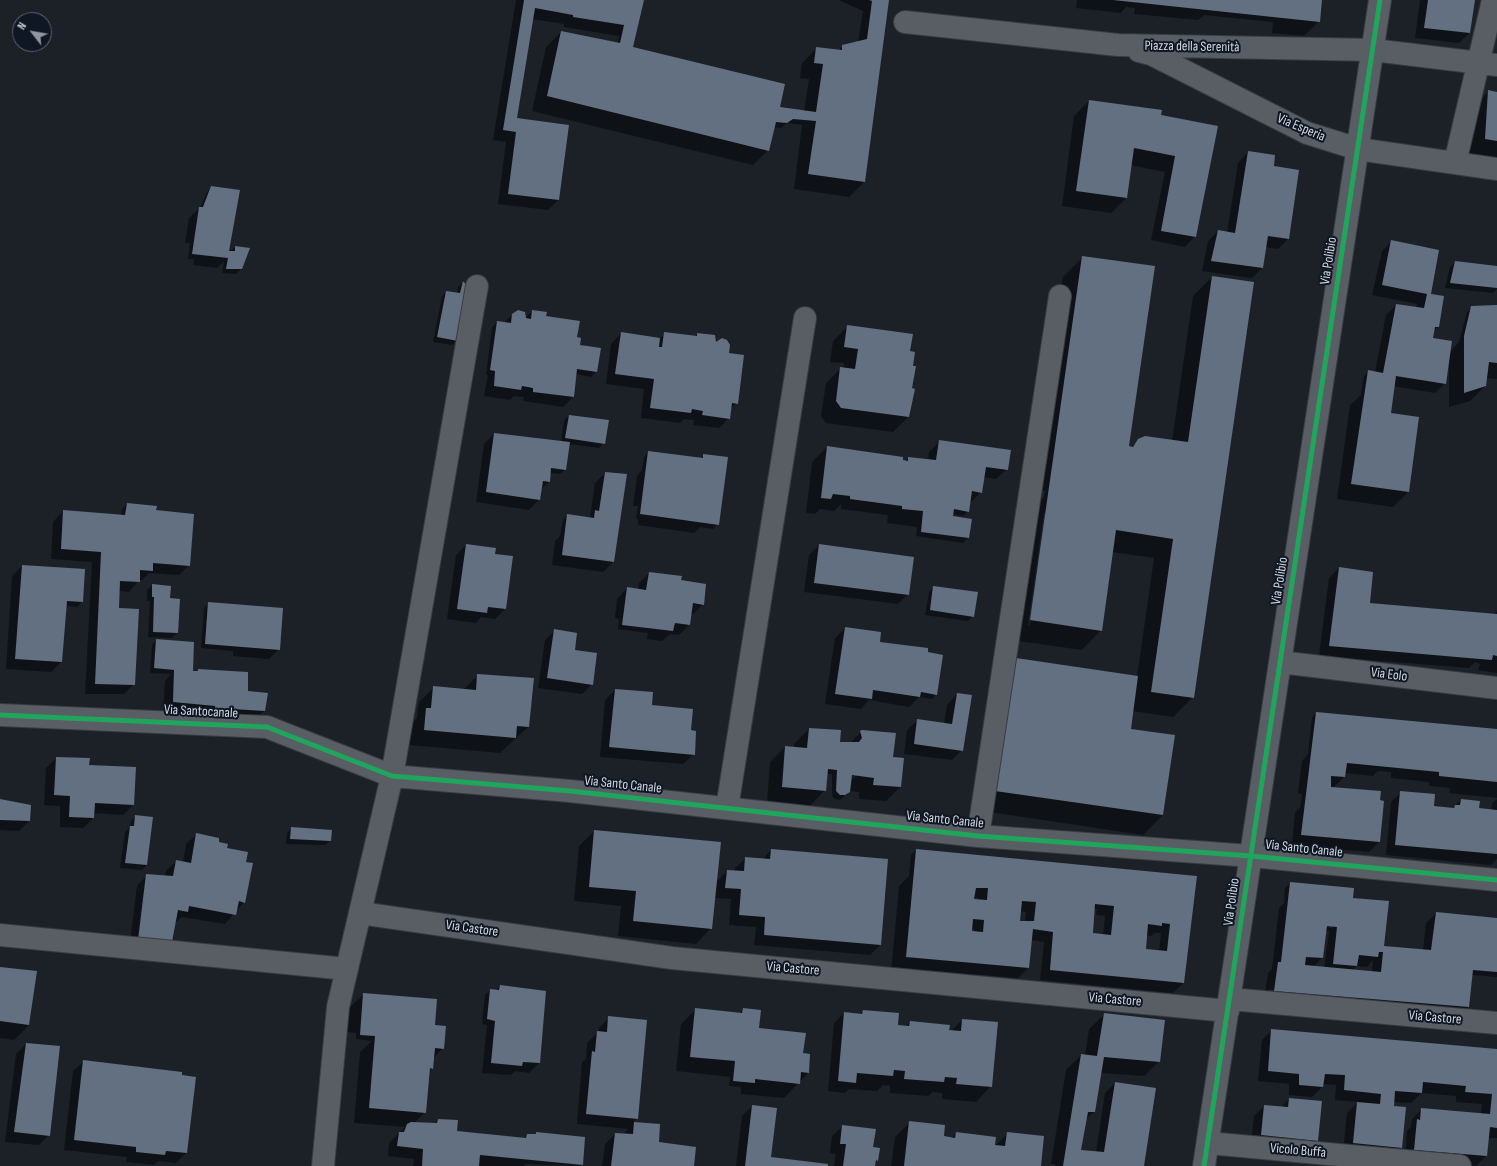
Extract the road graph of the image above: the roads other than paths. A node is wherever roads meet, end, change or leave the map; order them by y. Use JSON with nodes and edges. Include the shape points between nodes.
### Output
{"nodes":[{"id":1,"x":1380,"y":0,"type":"edge"},
{"id":2,"x":1493,"y":0,"type":"edge"},
{"id":3,"x":905,"y":22,"type":"dead end"},
{"id":4,"x":1118,"y":46,"type":"junction"},
{"id":5,"x":1373,"y":50,"type":"junction"},
{"id":6,"x":1488,"y":64,"type":"edge"},
{"id":7,"x":1358,"y":149,"type":"junction"},
{"id":8,"x":1455,"y":163,"type":"junction"},
{"id":9,"x":1497,"y":169,"type":"edge"},
{"id":10,"x":477,"y":286,"type":"dead end"},
{"id":11,"x":1060,"y":296,"type":"dead end"},
{"id":12,"x":805,"y":318,"type":"dead end"},
{"id":13,"x":1280,"y":662,"type":"junction"},
{"id":14,"x":1497,"y":688,"type":"edge"},
{"id":15,"x":0,"y":715,"type":"edge"},
{"id":16,"x":392,"y":776,"type":"junction"},
{"id":17,"x":727,"y":808,"type":"junction"},
{"id":18,"x":978,"y":836,"type":"junction"},
{"id":19,"x":1251,"y":856,"type":"junction"},
{"id":20,"x":1497,"y":880,"type":"edge"},
{"id":21,"x":360,"y":913,"type":"junction"},
{"id":22,"x":0,"y":935,"type":"edge"},
{"id":23,"x":347,"y":969,"type":"junction"},
{"id":24,"x":1229,"y":1005,"type":"junction"},
{"id":25,"x":1497,"y":1023,"type":"edge"},
{"id":26,"x":1208,"y":1143,"type":"junction"},
{"id":27,"x":323,"y":1166,"type":"edge"},
{"id":28,"x":1204,"y":1166,"type":"edge"},
{"id":29,"x":1460,"y":1166,"type":"edge"}],
"edges":[{"from":1,"to":5,"type":"street","name":"Via Polibio"},
{"from":2,"to":6,"type":"street"},
{"from":3,"to":4,"type":"street","name":"Piazza della Serenità"},
{"from":4,"to":5,"type":"street","name":"Piazza della Serenità"},
{"from":4,"to":7,"type":"street","name":"Via Esperia","via":[[1151,54],[1307,133]]},
{"from":5,"to":6,"type":"street","name":"Piazza della Serenità"},
{"from":5,"to":7,"type":"street","name":"Via Polibio"},
{"from":6,"to":8,"type":"street"},
{"from":7,"to":8,"type":"street","name":"Via Esperia"},
{"from":7,"to":13,"type":"street","name":"Via Polibio"},
{"from":8,"to":9,"type":"street","name":"Via Esperia"},
{"from":10,"to":16,"type":"street"},
{"from":11,"to":18,"type":"street"},
{"from":12,"to":17,"type":"street"},
{"from":13,"to":14,"type":"street","name":"Via Eolo"},
{"from":13,"to":19,"type":"street","name":"Via Polibio"},
{"from":15,"to":16,"type":"street","name":"Via Santocanale","via":[[268,727]]},
{"from":16,"to":17,"type":"street","name":"Via Santo Canale"},
{"from":16,"to":21,"type":"street"},
{"from":17,"to":18,"type":"street","name":"Via Santo Canale"},
{"from":18,"to":19,"type":"street","name":"Via Santo Canale"},
{"from":19,"to":20,"type":"street","name":"Via Santo Canale"},
{"from":19,"to":24,"type":"street","name":"Via Polibio"},
{"from":21,"to":23,"type":"street"},
{"from":21,"to":24,"type":"street","name":"Via Castore","via":[[672,958]]},
{"from":22,"to":23,"type":"street"},
{"from":23,"to":27,"type":"street","via":[[338,1007]]},
{"from":24,"to":25,"type":"street","name":"Via Castore"},
{"from":24,"to":26,"type":"street","name":"Via Polibio"},
{"from":26,"to":28,"type":"street","name":"Via Polibio"},
{"from":26,"to":29,"type":"street","name":"Vicolo Buffa"}]}
